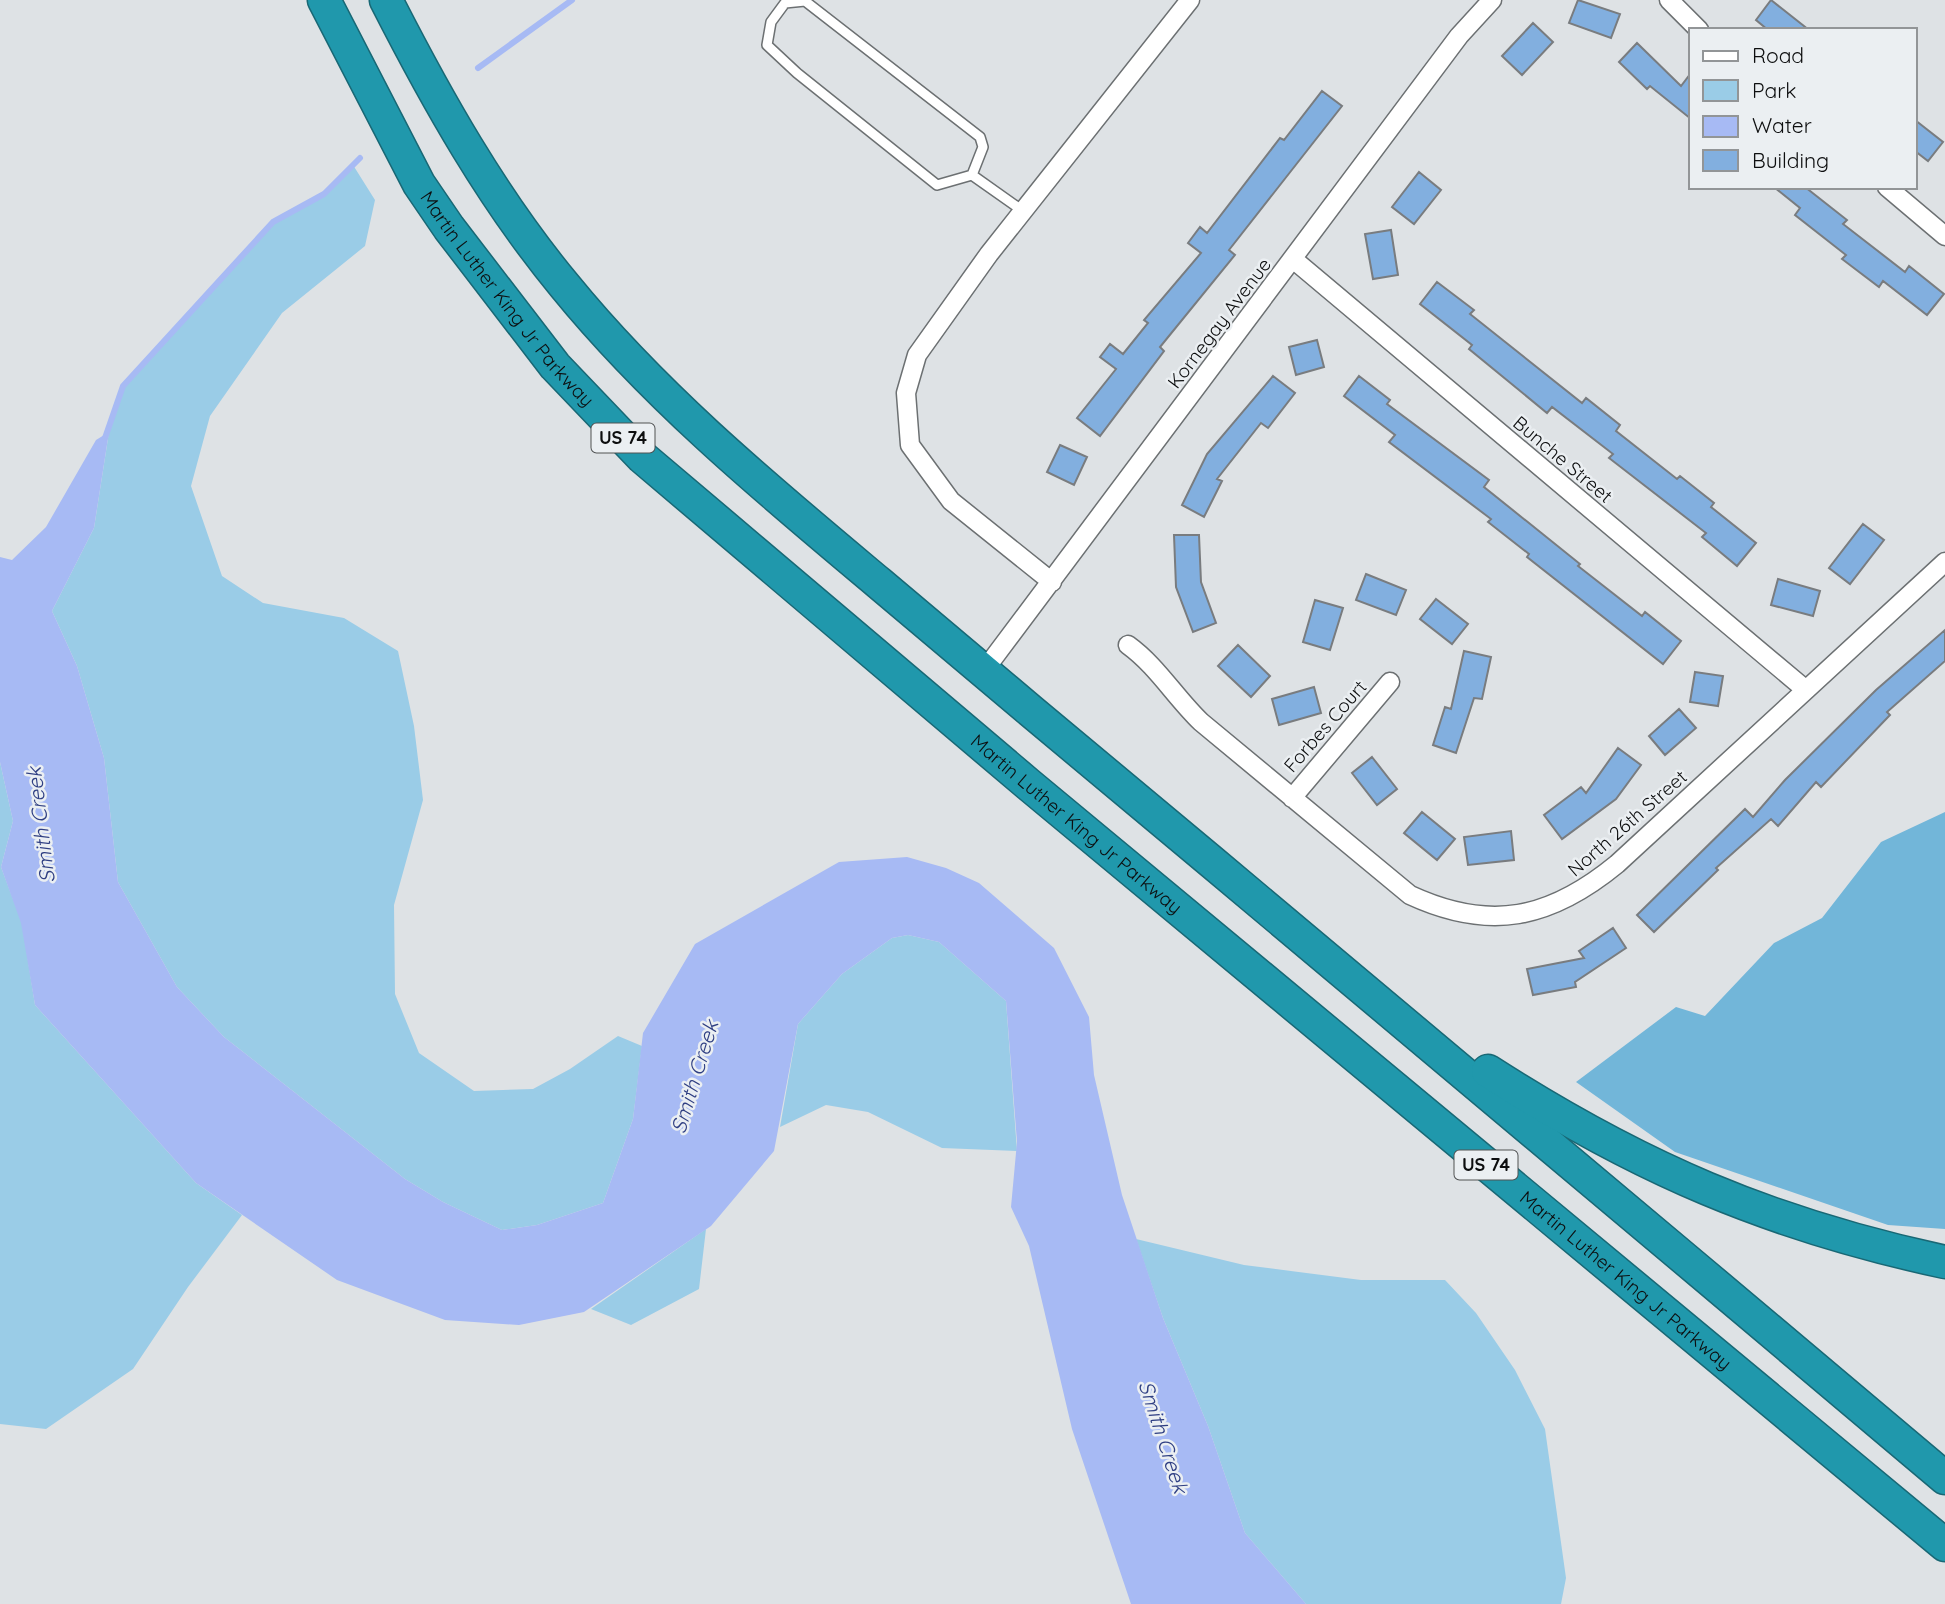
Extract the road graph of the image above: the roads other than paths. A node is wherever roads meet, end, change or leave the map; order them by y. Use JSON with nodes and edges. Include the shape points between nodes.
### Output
{"nodes":[{"id":1,"x":324,"y":0,"type":"edge"},
{"id":2,"x":386,"y":0,"type":"edge"},
{"id":3,"x":1190,"y":0,"type":"edge"},
{"id":4,"x":1492,"y":0,"type":"edge"},
{"id":5,"x":1669,"y":0,"type":"edge"},
{"id":6,"x":1697,"y":28,"type":"edge"},
{"id":7,"x":972,"y":175,"type":"junction"},
{"id":8,"x":1889,"y":189,"type":"edge"},
{"id":9,"x":1023,"y":211,"type":"junction"},
{"id":10,"x":1945,"y":236,"type":"edge"},
{"id":11,"x":1293,"y":259,"type":"junction"},
{"id":12,"x":1945,"y":562,"type":"edge"},
{"id":13,"x":1052,"y":582,"type":"junction"},
{"id":14,"x":1128,"y":645,"type":"dead end"},
{"id":15,"x":983,"y":673,"type":"junction"},
{"id":16,"x":1390,"y":682,"type":"dead end"},
{"id":17,"x":1806,"y":690,"type":"junction"},
{"id":18,"x":1292,"y":798,"type":"junction"},
{"id":19,"x":1384,"y":1005,"type":"junction"},
{"id":20,"x":1945,"y":1262,"type":"edge"},
{"id":21,"x":1945,"y":1478,"type":"edge"},
{"id":22,"x":1945,"y":1545,"type":"edge"}],
"edges":[{"from":1,"to":22,"type":"highway","name":"Martin Luther King Jr Parkway","number":"US 74","via":[[419,184],[449,228],[555,366],[642,457],[1017,775]]},
{"from":2,"to":15,"type":"highway","number":"US 74","via":[[481,172],[555,274],[611,341],[721,449]]},
{"from":3,"to":9,"type":"street"},
{"from":4,"to":11,"type":"street","name":"Kornegay Avenue","via":[[1459,36]]},
{"from":5,"to":6,"type":"street"},
{"from":7,"to":7,"type":"lane","via":[[937,185],[797,73],[767,45],[771,22],[785,3],[805,1],[981,136],[983,146]]},
{"from":7,"to":9,"type":"lane"},
{"from":8,"to":10,"type":"street"},
{"from":9,"to":13,"type":"street","via":[[917,355],[906,393],[910,445],[951,501]]},
{"from":11,"to":13,"type":"street","name":"Kornegay Avenue"},
{"from":11,"to":17,"type":"street","name":"Bunche Street"},
{"from":12,"to":17,"type":"street","name":"North 26th Street"},
{"from":13,"to":15,"type":"street","name":"Kornegay Avenue"},
{"from":14,"to":18,"type":"street","via":[[1201,722]]},
{"from":15,"to":19,"type":"highway","number":"US 74"},
{"from":16,"to":18,"type":"street","name":"Forbes Court"},
{"from":17,"to":18,"type":"street","name":"North 26th Street","via":[[1595,882],[1564,901],[1521,914],[1462,912],[1410,895]]},
{"from":19,"to":20,"type":"highway","via":[[1564,1120],[1685,1181],[1810,1228]]},
{"from":19,"to":21,"type":"highway","number":"US 74"}]}
